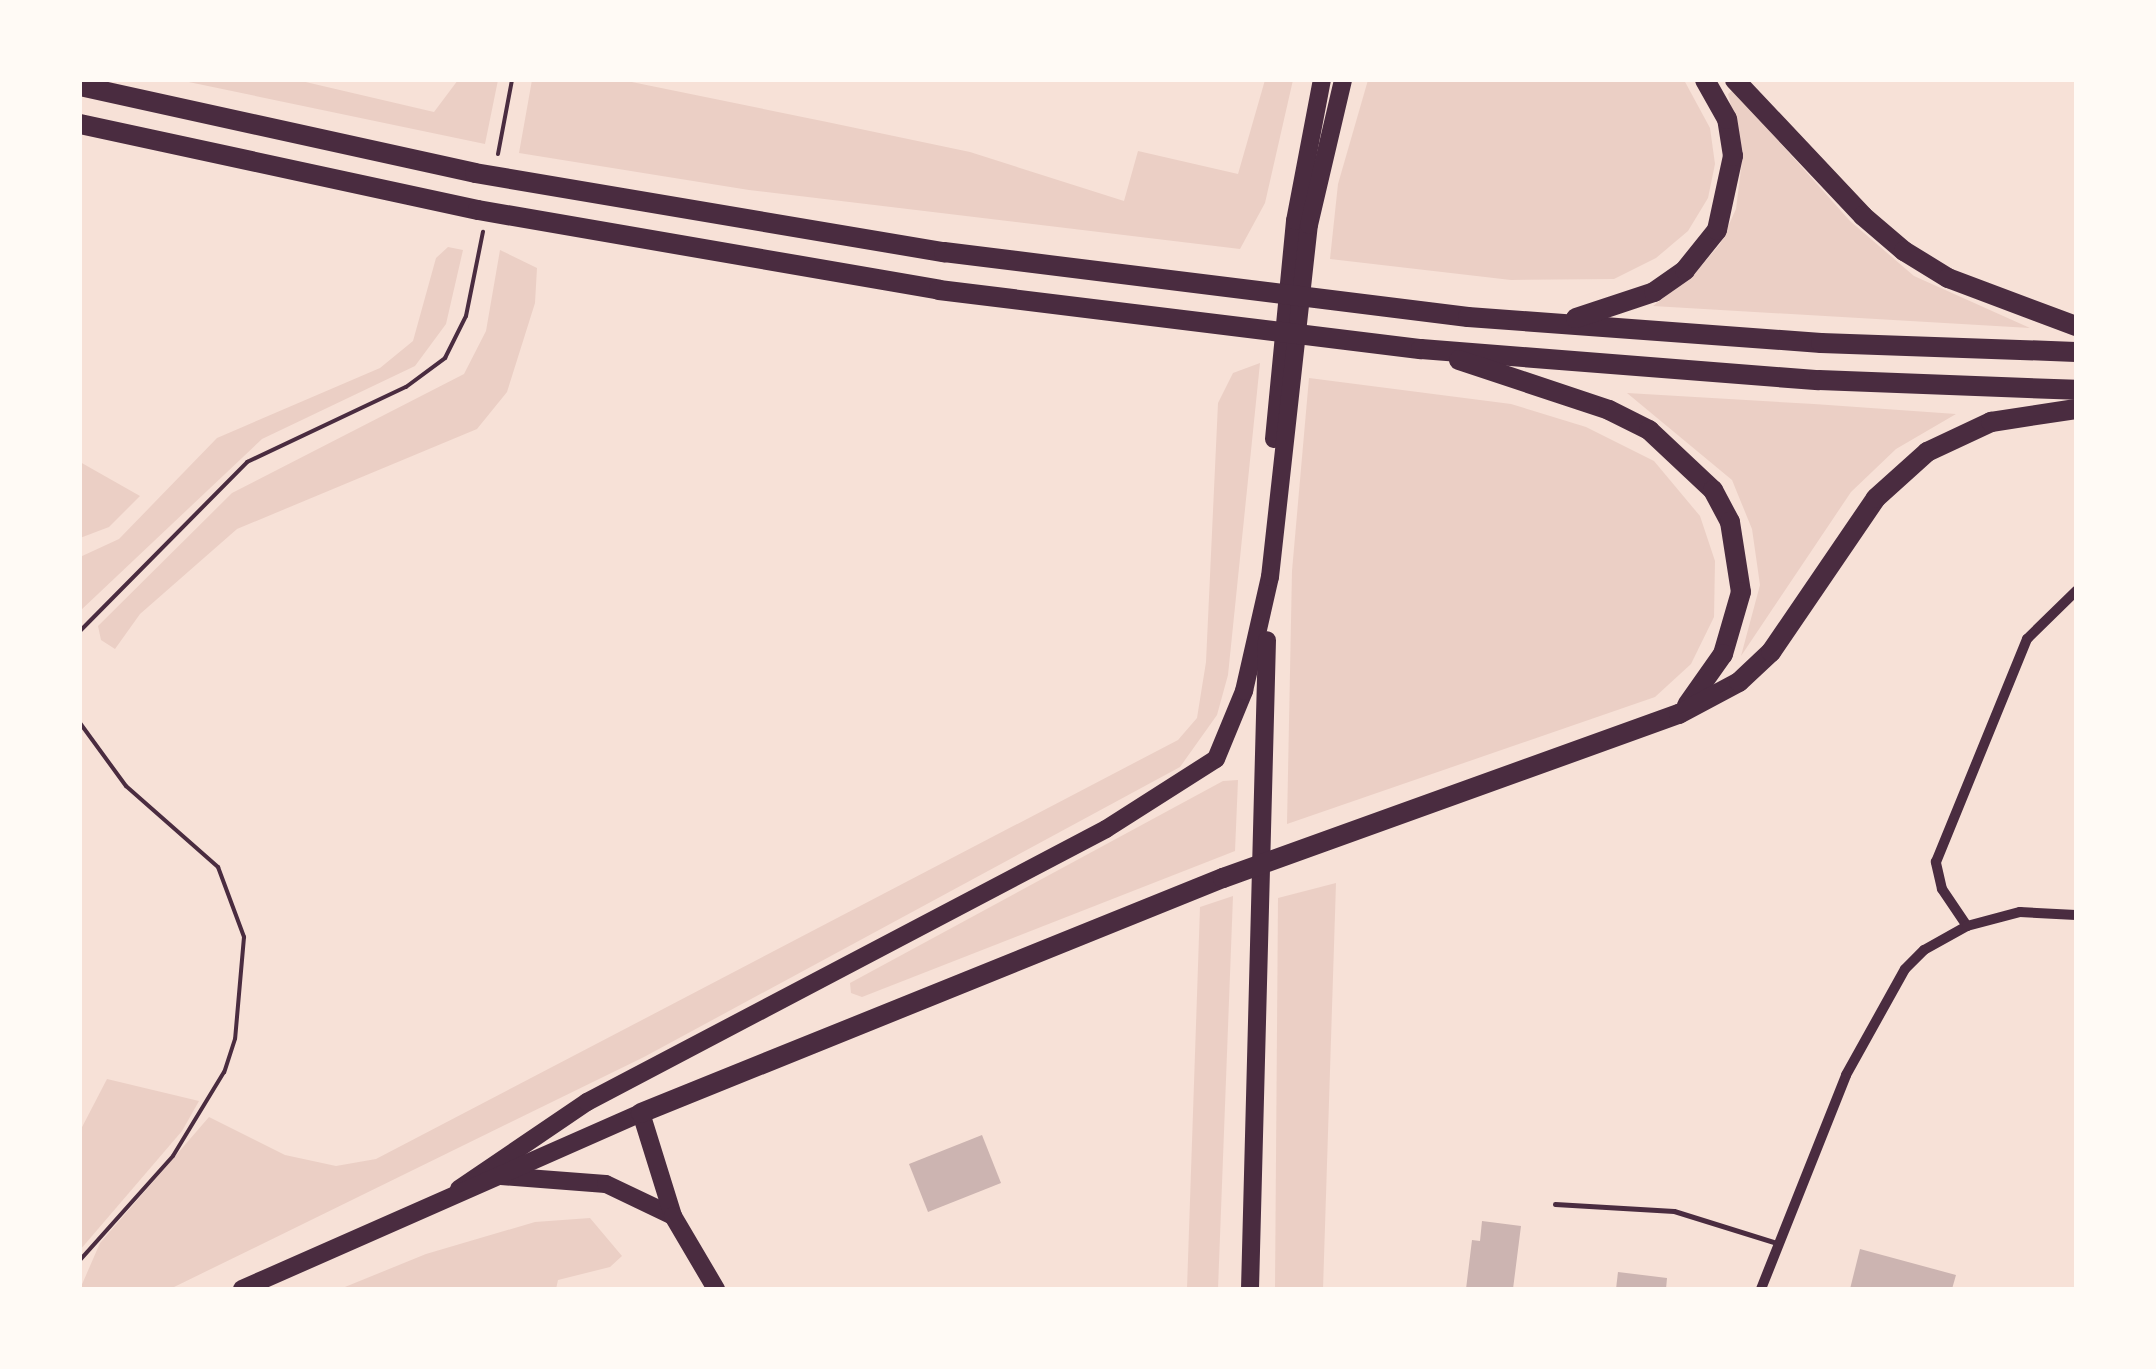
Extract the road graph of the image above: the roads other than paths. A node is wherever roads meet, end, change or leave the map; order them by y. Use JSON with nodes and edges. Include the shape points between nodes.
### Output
{"nodes":[{"id":1,"x":1322,"y":80,"type":"edge"},
{"id":2,"x":1343,"y":80,"type":"edge"},
{"id":3,"x":1704,"y":80,"type":"edge"},
{"id":4,"x":1736,"y":80,"type":"edge"},
{"id":5,"x":80,"y":86,"type":"edge"},
{"id":6,"x":80,"y":124,"type":"edge"},
{"id":7,"x":1302,"y":223,"type":"junction"},
{"id":8,"x":1555,"y":323,"type":"junction"},
{"id":9,"x":2076,"y":326,"type":"edge"},
{"id":10,"x":1421,"y":348,"type":"junction"},
{"id":11,"x":2076,"y":352,"type":"edge"},
{"id":12,"x":2076,"y":390,"type":"edge"},
{"id":13,"x":2076,"y":409,"type":"edge"},
{"id":14,"x":1270,"y":578,"type":"junction"},
{"id":15,"x":2076,"y":590,"type":"edge"},
{"id":16,"x":1679,"y":714,"type":"junction"},
{"id":17,"x":2076,"y":915,"type":"edge"},
{"id":18,"x":1968,"y":926,"type":"junction"},
{"id":19,"x":641,"y":1113,"type":"junction"},
{"id":20,"x":490,"y":1176,"type":"junction"},
{"id":21,"x":459,"y":1188,"type":"junction"},
{"id":22,"x":1555,"y":1204,"type":"dead end"},
{"id":23,"x":674,"y":1216,"type":"junction"},
{"id":24,"x":1778,"y":1243,"type":"junction"},
{"id":25,"x":242,"y":1289,"type":"edge"},
{"id":26,"x":716,"y":1289,"type":"edge"},
{"id":27,"x":1250,"y":1289,"type":"edge"},
{"id":28,"x":1761,"y":1289,"type":"edge"}],
"edges":[{"from":1,"to":7,"type":"main road"},
{"from":2,"to":7,"type":"main road"},
{"from":3,"to":8,"type":"highway","via":[[1728,119],[1733,156],[1729,197],[1708,245],[1654,292],[1618,309]]},
{"from":4,"to":9,"type":"highway","via":[[1904,251],[1948,278]]},
{"from":5,"to":8,"type":"highway","via":[[475,173],[830,234],[1216,288]]},
{"from":6,"to":10,"type":"highway","via":[[763,264]]},
{"from":7,"to":14,"type":"main road"},
{"from":8,"to":11,"type":"highway"},
{"from":10,"to":12,"type":"highway","via":[[1819,380]]},
{"from":10,"to":16,"type":"highway","via":[[1608,410],[1660,439],[1713,490],[1730,522],[1741,592],[1724,654]]},
{"from":13,"to":16,"type":"highway","via":[[1991,422],[1950,437],[1902,471],[1771,652],[1740,682]]},
{"from":14,"to":21,"type":"main road","via":[[1230,738],[1200,775],[587,1102]]},
{"from":14,"to":27,"type":"main road","via":[[1258,798]]},
{"from":15,"to":18,"type":"street","via":[[2027,639],[1936,862],[1942,889]]},
{"from":16,"to":19,"type":"highway","via":[[1223,878]]},
{"from":17,"to":18,"type":"street","via":[[2020,912]]},
{"from":18,"to":24,"type":"street","via":[[1924,950],[1882,1003]]},
{"from":19,"to":20,"type":"main road"},
{"from":19,"to":23,"type":"main road"},
{"from":20,"to":21,"type":"main road"},
{"from":20,"to":23,"type":"main road","via":[[606,1184]]},
{"from":21,"to":25,"type":"main road"},
{"from":22,"to":24,"type":"lane","via":[[1674,1211]]},
{"from":23,"to":26,"type":"main road"},
{"from":24,"to":28,"type":"street"}]}
